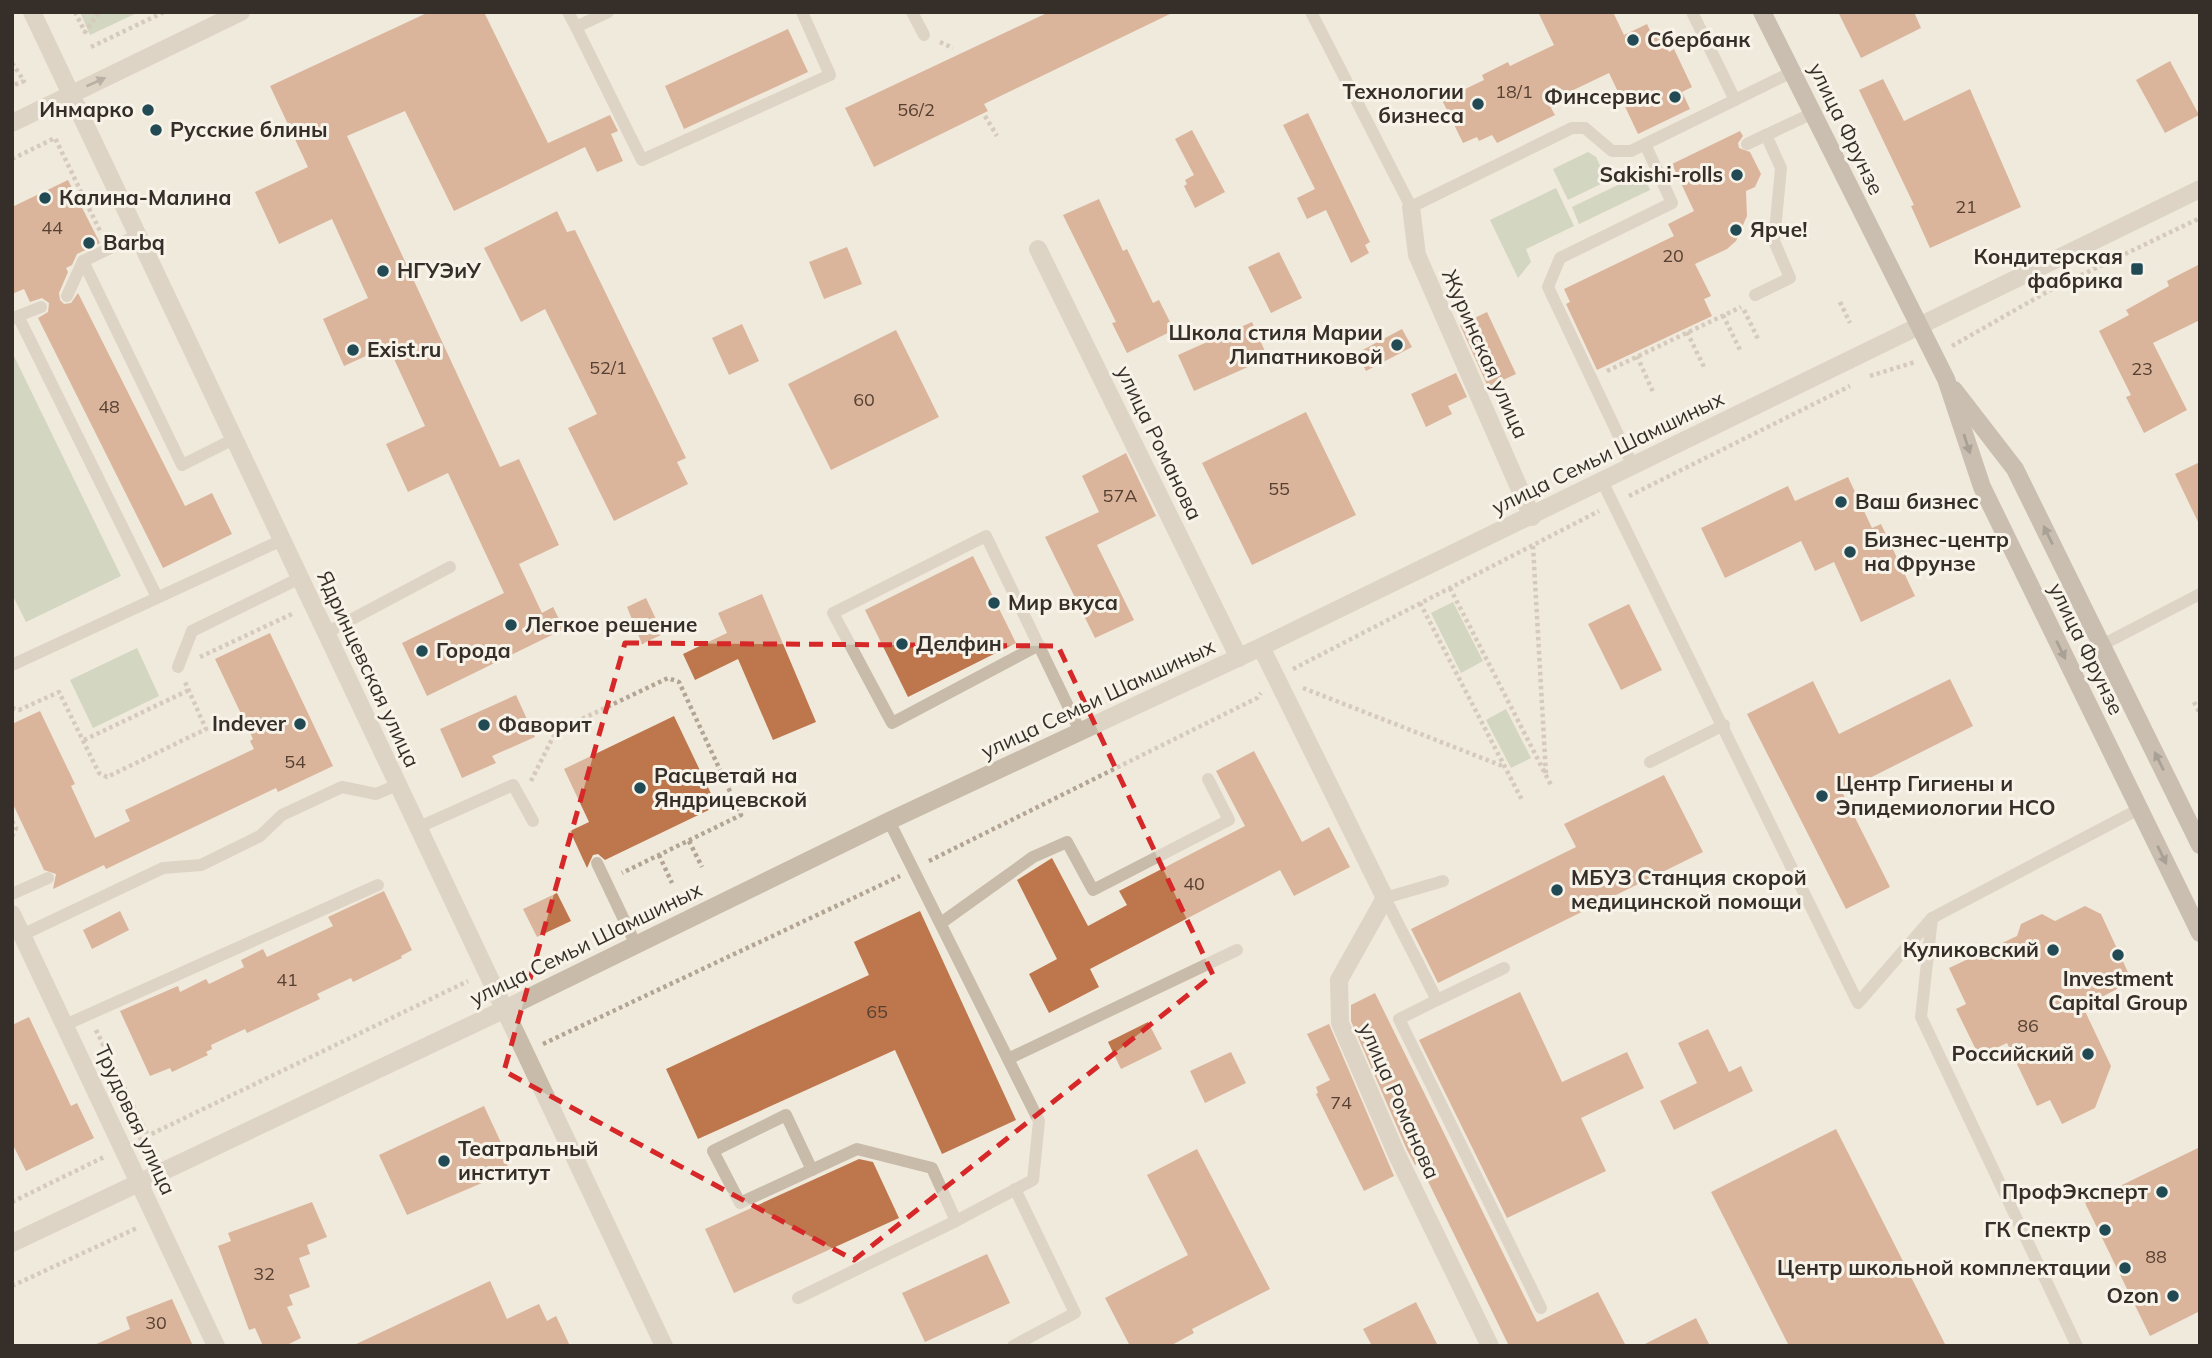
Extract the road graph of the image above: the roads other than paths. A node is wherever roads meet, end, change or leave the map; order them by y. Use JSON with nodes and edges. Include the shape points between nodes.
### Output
{"nodes":[{"id":1,"x":32,"y":12,"type":"edge"},
{"id":2,"x":241,"y":12,"type":"edge"},
{"id":3,"x":568,"y":12,"type":"edge"},
{"id":4,"x":608,"y":12,"type":"edge"},
{"id":5,"x":802,"y":12,"type":"edge"},
{"id":6,"x":912,"y":12,"type":"edge"},
{"id":7,"x":1311,"y":12,"type":"edge"},
{"id":8,"x":1692,"y":12,"type":"edge"},
{"id":9,"x":1762,"y":12,"type":"edge"},
{"id":10,"x":576,"y":27,"type":"junction"},
{"id":11,"x":924,"y":35,"type":"dead end"},
{"id":12,"x":1792,"y":72,"type":"junction"},
{"id":13,"x":71,"y":93,"type":"junction"},
{"id":14,"x":1735,"y":100,"type":"junction"},
{"id":15,"x":1812,"y":113,"type":"junction"},
{"id":16,"x":12,"y":122,"type":"edge"},
{"id":17,"x":1766,"y":135,"type":"junction"},
{"id":18,"x":1645,"y":144,"type":"junction"},
{"id":19,"x":1747,"y":144,"type":"dead end"},
{"id":20,"x":2200,"y":189,"type":"edge"},
{"id":21,"x":1410,"y":207,"type":"junction"},
{"id":22,"x":138,"y":235,"type":"junction"},
{"id":23,"x":1038,"y":249,"type":"dead end"},
{"id":24,"x":83,"y":261,"type":"junction"},
{"id":25,"x":1755,"y":295,"type":"road end"},
{"id":26,"x":67,"y":296,"type":"dead end"},
{"id":27,"x":41,"y":307,"type":"dead end"},
{"id":28,"x":15,"y":317,"type":"edge"},
{"id":29,"x":1919,"y":326,"type":"junction"},
{"id":30,"x":1946,"y":379,"type":"junction"},
{"id":31,"x":234,"y":439,"type":"junction"},
{"id":32,"x":1633,"y":466,"type":"junction"},
{"id":33,"x":1602,"y":481,"type":"junction"},
{"id":34,"x":1532,"y":517,"type":"junction"},
{"id":35,"x":282,"y":541,"type":"junction"},
{"id":36,"x":450,"y":567,"type":"dead end"},
{"id":37,"x":300,"y":578,"type":"junction"},
{"id":38,"x":2200,"y":593,"type":"edge"},
{"id":39,"x":157,"y":597,"type":"junction"},
{"id":40,"x":326,"y":633,"type":"junction"},
{"id":41,"x":1039,"y":645,"type":"junction"},
{"id":42,"x":2102,"y":645,"type":"junction"},
{"id":43,"x":1261,"y":647,"type":"junction"},
{"id":44,"x":1239,"y":658,"type":"junction"},
{"id":45,"x":12,"y":666,"type":"edge"},
{"id":46,"x":178,"y":667,"type":"road end"},
{"id":47,"x":1724,"y":726,"type":"junction"},
{"id":48,"x":1081,"y":733,"type":"junction"},
{"id":49,"x":1650,"y":762,"type":"dead end"},
{"id":50,"x":1208,"y":779,"type":"dead end"},
{"id":51,"x":397,"y":785,"type":"junction"},
{"id":52,"x":2139,"y":809,"type":"junction"},
{"id":53,"x":533,"y":821,"type":"dead end"},
{"id":54,"x":889,"y":821,"type":"junction"},
{"id":55,"x":417,"y":828,"type":"junction"},
{"id":56,"x":2200,"y":845,"type":"edge"},
{"id":57,"x":597,"y":863,"type":"dead end"},
{"id":58,"x":48,"y":878,"type":"dead end"},
{"id":59,"x":1443,"y":881,"type":"dead end"},
{"id":60,"x":378,"y":885,"type":"dead end"},
{"id":61,"x":12,"y":894,"type":"edge"},
{"id":62,"x":1385,"y":898,"type":"junction"},
{"id":63,"x":12,"y":914,"type":"edge"},
{"id":64,"x":1932,"y":918,"type":"junction"},
{"id":65,"x":941,"y":923,"type":"junction"},
{"id":66,"x":2200,"y":933,"type":"edge"},
{"id":67,"x":22,"y":935,"type":"junction"},
{"id":68,"x":636,"y":945,"type":"junction"},
{"id":69,"x":1237,"y":950,"type":"dead end"},
{"id":70,"x":1504,"y":968,"type":"dead end"},
{"id":71,"x":1437,"y":1000,"type":"junction"},
{"id":72,"x":503,"y":1010,"type":"junction"},
{"id":73,"x":65,"y":1025,"type":"junction"},
{"id":74,"x":1008,"y":1059,"type":"junction"},
{"id":75,"x":812,"y":1170,"type":"junction"},
{"id":76,"x":140,"y":1184,"type":"junction"},
{"id":77,"x":1015,"y":1189,"type":"junction"},
{"id":78,"x":956,"y":1221,"type":"junction"},
{"id":79,"x":12,"y":1243,"type":"edge"},
{"id":80,"x":798,"y":1298,"type":"dead end"},
{"id":81,"x":1541,"y":1308,"type":"dead end"},
{"id":82,"x":216,"y":1346,"type":"edge"},
{"id":83,"x":664,"y":1346,"type":"edge"},
{"id":84,"x":1013,"y":1346,"type":"edge"},
{"id":85,"x":1490,"y":1346,"type":"edge"},
{"id":86,"x":2077,"y":1346,"type":"edge"}],
"edges":[{"from":1,"to":13,"type":"street","name":"Ядринцевская улица"},
{"from":13,"to":2,"type":"street","one_way":true},
{"from":3,"to":10,"type":"lane"},
{"from":4,"to":10,"type":"lane"},
{"from":5,"to":10,"type":"lane","via":[[830,75],[642,160]]},
{"from":6,"to":11,"type":"lane"},
{"from":7,"to":21,"type":"lane"},
{"from":8,"to":14,"type":"lane"},
{"from":9,"to":12,"type":"main road","name":"улица Фрунзе"},
{"from":12,"to":14,"type":"lane"},
{"from":12,"to":15,"type":"main road","name":"улица Фрунзе"},
{"from":13,"to":16,"type":"street"},
{"from":13,"to":22,"type":"street","name":"Ядринцевская улица"},
{"from":14,"to":18,"type":"lane"},
{"from":15,"to":17,"type":"lane"},
{"from":15,"to":29,"type":"main road","name":"улица Фрунзе"},
{"from":17,"to":19,"type":"lane"},
{"from":17,"to":25,"type":"lane","via":[[1781,168],[1774,241],[1790,278]]},
{"from":18,"to":21,"type":"lane","via":[[1631,151],[1612,151],[1585,128],[1572,128]]},
{"from":18,"to":32,"type":"lane","via":[[1672,203],[1560,258],[1548,286]]},
{"from":20,"to":29,"type":"street","name":"улица Семьи Шамшиных"},
{"from":21,"to":34,"type":"street","name":"Журинская улица","via":[[1417,255]]},
{"from":22,"to":24,"type":"lane"},
{"from":22,"to":31,"type":"street","name":"Ядринцевская улица"},
{"from":23,"to":44,"type":"street","name":"улица Романова"},
{"from":24,"to":26,"type":"lane"},
{"from":24,"to":31,"type":"lane","via":[[182,465]]},
{"from":27,"to":28,"type":"lane"},
{"from":28,"to":39,"type":"lane"},
{"from":29,"to":30,"type":"main road","name":"улица Фрунзе"},
{"from":29,"to":32,"type":"street","name":"улица Семьи Шамшиных"},
{"from":42,"to":30,"type":"main road","name":"улица Фрунзе","one_way":true,"via":[[2015,469]]},
{"from":30,"to":52,"type":"main road","name":"улица Фрунзе","one_way":true,"via":[[1982,487]]},
{"from":31,"to":35,"type":"street","name":"Ядринцевская улица"},
{"from":32,"to":33,"type":"street","name":"улица Семьи Шамшиных"},
{"from":33,"to":34,"type":"street","name":"улица Семьи Шамшиных"},
{"from":33,"to":47,"type":"lane"},
{"from":34,"to":43,"type":"street","name":"улица Семьи Шамшиных"},
{"from":35,"to":37,"type":"street","name":"Ядринцевская улица"},
{"from":35,"to":39,"type":"lane"},
{"from":36,"to":40,"type":"lane"},
{"from":37,"to":40,"type":"street","name":"Ядринцевская улица"},
{"from":37,"to":46,"type":"lane","via":[[192,631]]},
{"from":38,"to":42,"type":"lane"},
{"from":39,"to":45,"type":"lane"},
{"from":40,"to":51,"type":"street","name":"Ядринцевская улица"},
{"from":41,"to":41,"type":"lane","via":[[986,536],[833,613],[892,723]]},
{"from":41,"to":48,"type":"lane"},
{"from":56,"to":42,"type":"main road","name":"улица Фрунзе","one_way":true},
{"from":43,"to":44,"type":"street","name":"улица Семьи Шамшиных"},
{"from":43,"to":62,"type":"street"},
{"from":44,"to":48,"type":"street","name":"улица Семьи Шамшиных"},
{"from":47,"to":49,"type":"lane"},
{"from":47,"to":64,"type":"lane","via":[[1858,1003]]},
{"from":48,"to":54,"type":"street","name":"улица Семьи Шамшиных"},
{"from":50,"to":65,"type":"lane","via":[[1229,820],[1093,890],[1067,842],[1032,857]]},
{"from":51,"to":55,"type":"street","name":"Ядринцевская улица"},
{"from":51,"to":67,"type":"lane","via":[[376,794],[342,787],[282,815],[260,836],[212,859],[193,867],[163,868]]},
{"from":52,"to":64,"type":"lane"},
{"from":52,"to":66,"type":"main road","name":"улица Фрунзе","one_way":true},
{"from":53,"to":55,"type":"lane","via":[[513,785]]},
{"from":54,"to":65,"type":"lane"},
{"from":54,"to":68,"type":"street","name":"улица Семьи Шамшиных"},
{"from":55,"to":72,"type":"street","name":"Ядринцевская улица"},
{"from":57,"to":68,"type":"lane"},
{"from":58,"to":61,"type":"lane"},
{"from":59,"to":62,"type":"lane"},
{"from":60,"to":73,"type":"lane"},
{"from":62,"to":71,"type":"lane"},
{"from":62,"to":85,"type":"street","name":"улица Романова","via":[[1339,980],[1340,1023],[1396,1155]]},
{"from":63,"to":67,"type":"street","name":"Трудовая улица"},
{"from":64,"to":86,"type":"lane","via":[[1921,1017]]},
{"from":65,"to":74,"type":"lane"},
{"from":67,"to":73,"type":"street","name":"Трудовая улица"},
{"from":68,"to":72,"type":"street","name":"улица Семьи Шамшиных"},
{"from":69,"to":74,"type":"lane"},
{"from":70,"to":71,"type":"lane"},
{"from":71,"to":81,"type":"lane","via":[[1399,1019]]},
{"from":72,"to":76,"type":"street","name":"улица Семьи Шамшиных"},
{"from":72,"to":83,"type":"street","name":"Ядринцевская улица"},
{"from":73,"to":76,"type":"street","name":"Трудовая улица"},
{"from":74,"to":77,"type":"lane","via":[[1039,1121],[1033,1180]]},
{"from":75,"to":75,"type":"lane","via":[[740,1203],[713,1151],[786,1115]]},
{"from":75,"to":78,"type":"lane","via":[[857,1149],[932,1168]]},
{"from":76,"to":79,"type":"street","name":"улица Семьи Шамшиных"},
{"from":76,"to":82,"type":"street","name":"Трудовая улица"},
{"from":77,"to":78,"type":"lane"},
{"from":77,"to":84,"type":"lane","via":[[1075,1314]]},
{"from":78,"to":80,"type":"lane"}]}
